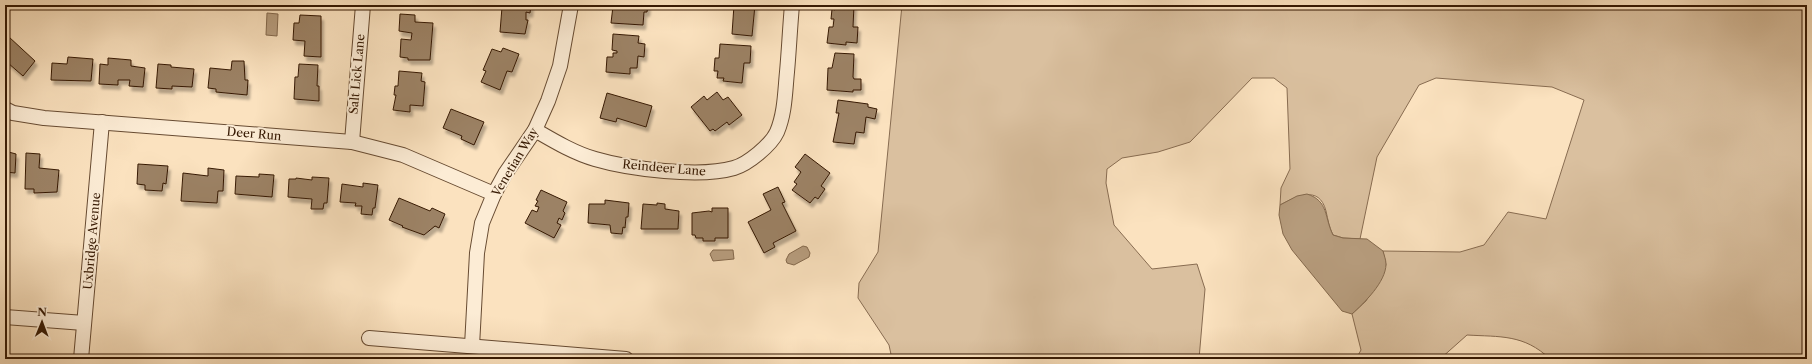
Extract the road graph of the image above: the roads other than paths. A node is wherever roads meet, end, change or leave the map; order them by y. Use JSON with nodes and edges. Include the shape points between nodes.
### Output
{"nodes":[{"id":1,"x":363,"y":5,"type":"edge"},
{"id":2,"x":571,"y":5,"type":"edge"},
{"id":3,"x":792,"y":5,"type":"edge"},
{"id":4,"x":5,"y":109,"type":"edge"},
{"id":5,"x":102,"y":122,"type":"junction"},
{"id":6,"x":535,"y":130,"type":"junction"},
{"id":7,"x":352,"y":142,"type":"junction"},
{"id":8,"x":494,"y":194,"type":"junction"},
{"id":9,"x":5,"y":317,"type":"edge"},
{"id":10,"x":84,"y":323,"type":"junction"},
{"id":11,"x":369,"y":338,"type":"dead end"},
{"id":12,"x":472,"y":346,"type":"junction"},
{"id":13,"x":586,"y":357,"type":"edge"},
{"id":14,"x":81,"y":359,"type":"edge"},
{"id":15,"x":626,"y":359,"type":"edge"}],
"edges":[{"from":1,"to":7,"type":"street","name":"Salt Lick Lane"},
{"from":2,"to":6,"type":"street","name":"Venetian Way","via":[[560,66]]},
{"from":3,"to":6,"type":"street","name":"Reindeer Lane","via":[[785,98],[776,133],[760,152],[735,168],[705,173],[622,165],[594,159],[563,146]]},
{"from":4,"to":5,"type":"street","name":"Deer Run","via":[[13,113],[44,118]]},
{"from":5,"to":7,"type":"street","name":"Deer Run"},
{"from":5,"to":10,"type":"street","name":"Uxbridge Avenue"},
{"from":6,"to":8,"type":"street","name":"Venetian Way"},
{"from":7,"to":8,"type":"street","name":"Deer Run","via":[[403,155]]},
{"from":8,"to":12,"type":"street","name":"Venetian Way","via":[[482,223],[477,253]]},
{"from":9,"to":10,"type":"street"},
{"from":10,"to":14,"type":"street","name":"Uxbridge Avenue"},
{"from":11,"to":12,"type":"street"},
{"from":12,"to":13,"type":"street"},
{"from":13,"to":15,"type":"street"}]}
